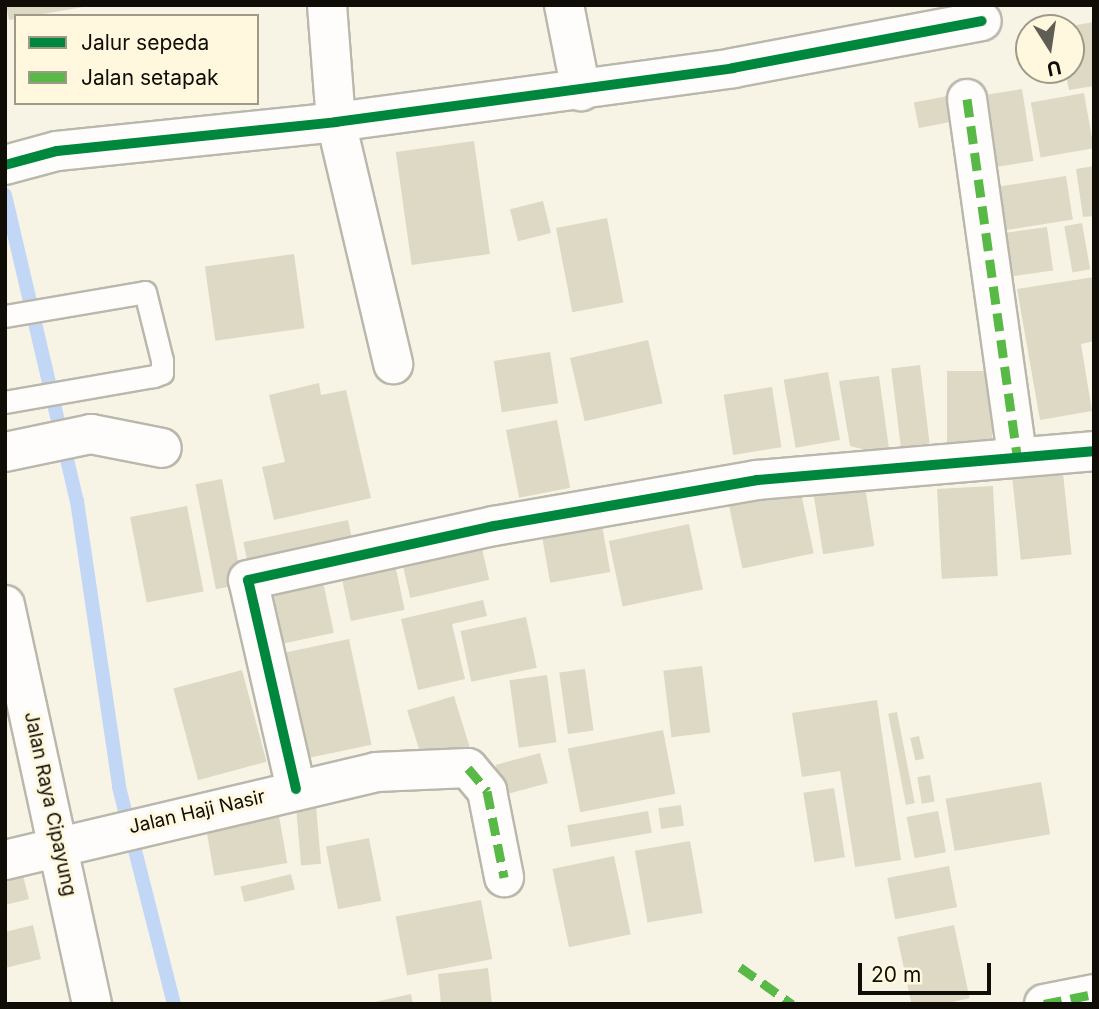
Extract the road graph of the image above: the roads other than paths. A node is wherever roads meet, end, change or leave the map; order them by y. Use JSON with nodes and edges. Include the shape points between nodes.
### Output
{"nodes":[{"id":1,"x":327,"y":5,"type":"edge"},
{"id":2,"x":564,"y":5,"type":"edge"},
{"id":3,"x":982,"y":20,"type":"dead end"},
{"id":4,"x":581,"y":91,"type":"junction"},
{"id":5,"x":967,"y":99,"type":"dead end"},
{"id":6,"x":336,"y":122,"type":"junction"},
{"id":7,"x":19,"y":162,"type":"edge"},
{"id":8,"x":6,"y":315,"type":"edge"},
{"id":9,"x":393,"y":364,"type":"dead end"},
{"id":10,"x":5,"y":402,"type":"edge"},
{"id":11,"x":22,"y":447,"type":"edge"},
{"id":12,"x":162,"y":448,"type":"dead end"},
{"id":13,"x":1094,"y":451,"type":"edge"},
{"id":14,"x":1017,"y":456,"type":"junction"},
{"id":15,"x":5,"y":605,"type":"edge"},
{"id":16,"x":296,"y":789,"type":"junction"},
{"id":17,"x":61,"y":846,"type":"junction"},
{"id":18,"x":5,"y":860,"type":"edge"},
{"id":19,"x":503,"y":877,"type":"dead end"},
{"id":20,"x":1094,"y":994,"type":"edge"},
{"id":21,"x":92,"y":1004,"type":"edge"},
{"id":22,"x":1044,"y":1004,"type":"edge"}],
"edges":[{"from":1,"to":6,"type":"street"},
{"from":2,"to":4,"type":"street"},
{"from":3,"to":4,"type":"street"},
{"from":4,"to":6,"type":"street"},
{"from":5,"to":14,"type":"street"},
{"from":6,"to":7,"type":"street"},
{"from":6,"to":9,"type":"street"},
{"from":8,"to":10,"type":"lane","via":[[145,292],[162,373]]},
{"from":11,"to":12,"type":"street","via":[[91,434]]},
{"from":13,"to":14,"type":"street"},
{"from":14,"to":16,"type":"street","via":[[757,481],[494,526],[248,580]]},
{"from":15,"to":17,"type":"street","name":"Jalan Raya Cipayung"},
{"from":16,"to":17,"type":"street","name":"Jalan Haji Nasir"},
{"from":16,"to":19,"type":"street","name":"Jalan Haji Nasir","via":[[376,772],[468,768],[487,791]]},
{"from":17,"to":18,"type":"street","name":"Jalan Haji Nasir"},
{"from":17,"to":21,"type":"street","name":"Jalan Raya Cipayung"},
{"from":20,"to":22,"type":"street"}]}
